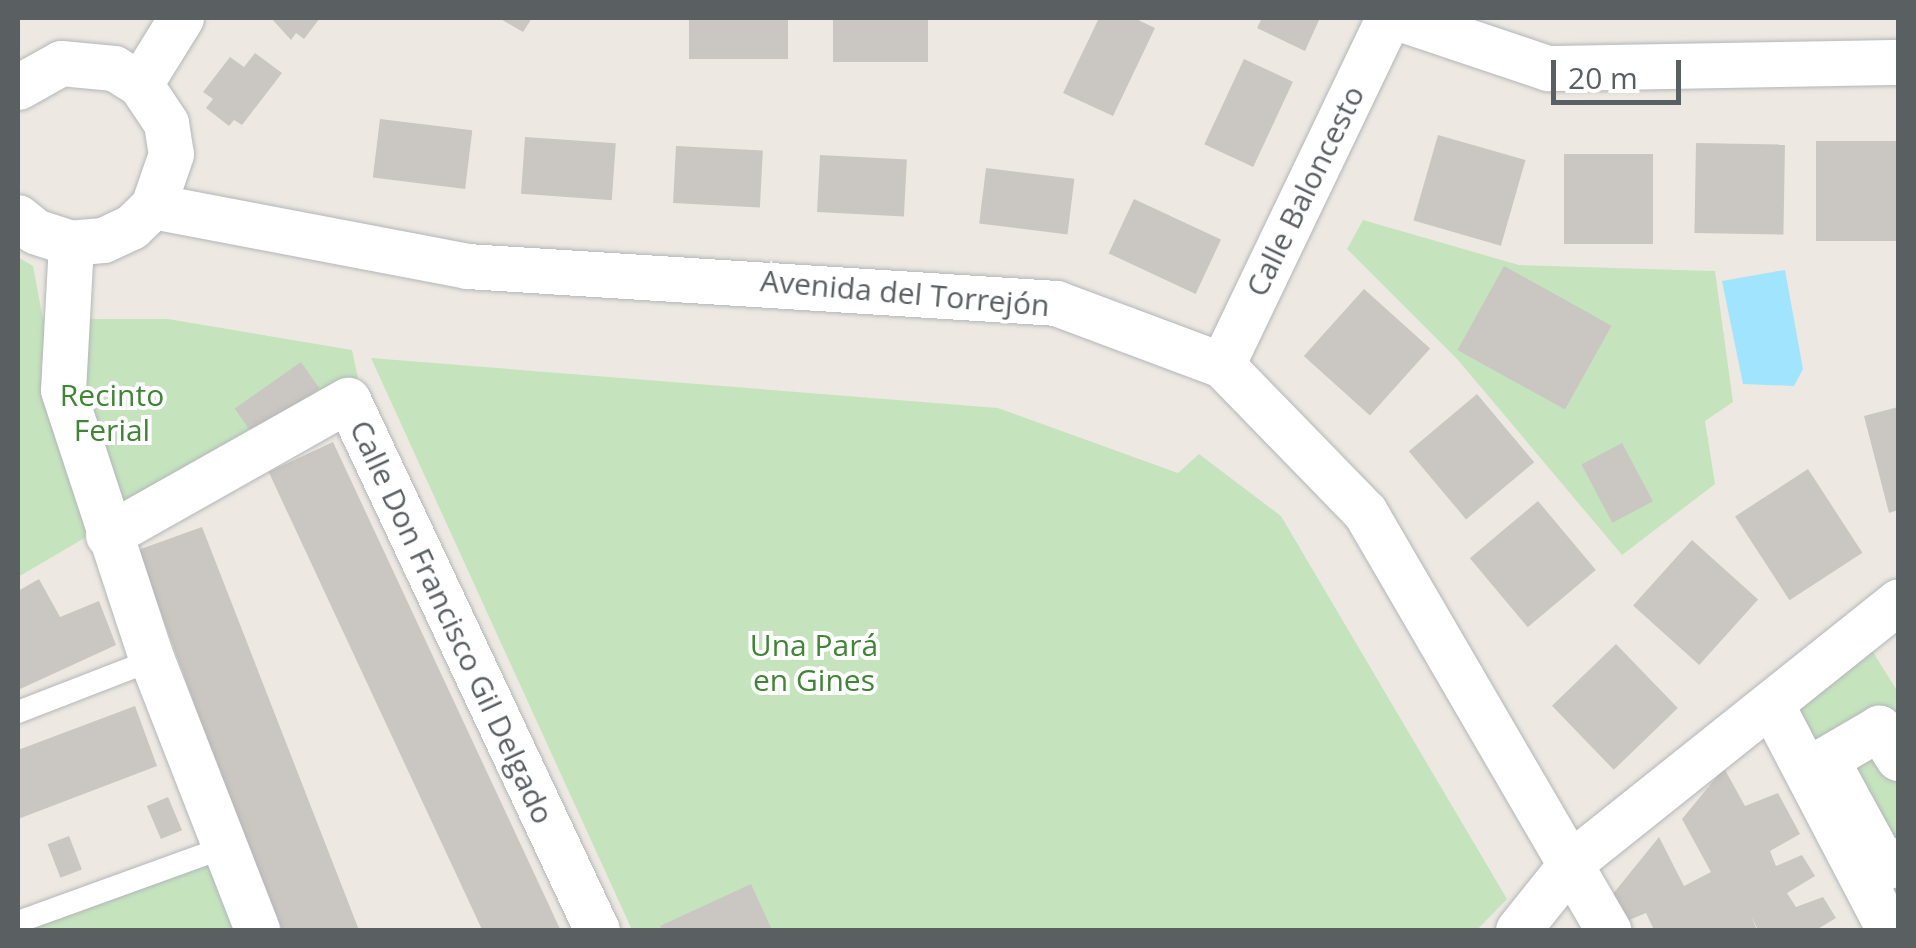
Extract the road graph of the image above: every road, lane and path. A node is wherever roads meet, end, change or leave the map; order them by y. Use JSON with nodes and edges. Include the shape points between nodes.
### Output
{"nodes":[{"id":1,"x":181,"y":18,"type":"edge"},
{"id":2,"x":1388,"y":18,"type":"edge"},
{"id":3,"x":1399,"y":18,"type":"edge"},
{"id":4,"x":1898,"y":62,"type":"edge"},
{"id":5,"x":140,"y":84,"type":"junction"},
{"id":6,"x":18,"y":87,"type":"edge"},
{"id":7,"x":153,"y":206,"type":"junction"},
{"id":8,"x":18,"y":217,"type":"edge"},
{"id":9,"x":71,"y":243,"type":"junction"},
{"id":10,"x":1222,"y":365,"type":"junction"},
{"id":11,"x":108,"y":535,"type":"junction"},
{"id":12,"x":1891,"y":625,"type":"edge"},
{"id":13,"x":152,"y":660,"type":"junction"},
{"id":14,"x":1770,"y":704,"type":"junction"},
{"id":15,"x":18,"y":712,"type":"edge"},
{"id":16,"x":1898,"y":758,"type":"edge"},
{"id":17,"x":224,"y":846,"type":"junction"},
{"id":18,"x":1898,"y":860,"type":"edge"},
{"id":19,"x":1573,"y":861,"type":"junction"},
{"id":20,"x":18,"y":922,"type":"edge"},
{"id":21,"x":257,"y":930,"type":"edge"},
{"id":22,"x":597,"y":930,"type":"edge"},
{"id":23,"x":1518,"y":930,"type":"edge"},
{"id":24,"x":1608,"y":930,"type":"edge"},
{"id":25,"x":1889,"y":930,"type":"edge"}],
"edges":[{"from":1,"to":5,"type":"street"},
{"from":2,"to":10,"type":"street","name":"Calle Baloncesto"},
{"from":3,"to":4,"type":"street","via":[[1548,68]]},
{"from":5,"to":6,"type":"street","via":[[114,68],[82,61],[32,74]]},
{"from":5,"to":7,"type":"street","via":[[166,123],[171,154]]},
{"from":7,"to":9,"type":"street","via":[[117,234]]},
{"from":7,"to":10,"type":"street","name":"Avenida del Torrejón","via":[[467,266],[1056,303]]},
{"from":8,"to":9,"type":"street"},
{"from":9,"to":11,"type":"street","via":[[63,390]]},
{"from":10,"to":19,"type":"street","name":"Avenida del Torrejón","via":[[1365,512]]},
{"from":11,"to":13,"type":"street"},
{"from":11,"to":22,"type":"street","name":"Calle Don Francisco Gil Delgado","via":[[348,400]]},
{"from":12,"to":14,"type":"street"},
{"from":13,"to":15,"type":"lane"},
{"from":13,"to":17,"type":"street"},
{"from":14,"to":19,"type":"street"},
{"from":14,"to":25,"type":"street"},
{"from":16,"to":18,"type":"street","via":[[1879,728],[1826,759],[1885,868]]},
{"from":17,"to":20,"type":"lane"},
{"from":17,"to":21,"type":"street"},
{"from":19,"to":23,"type":"street"},
{"from":19,"to":24,"type":"street","name":"Avenida del Torrejón"}]}
